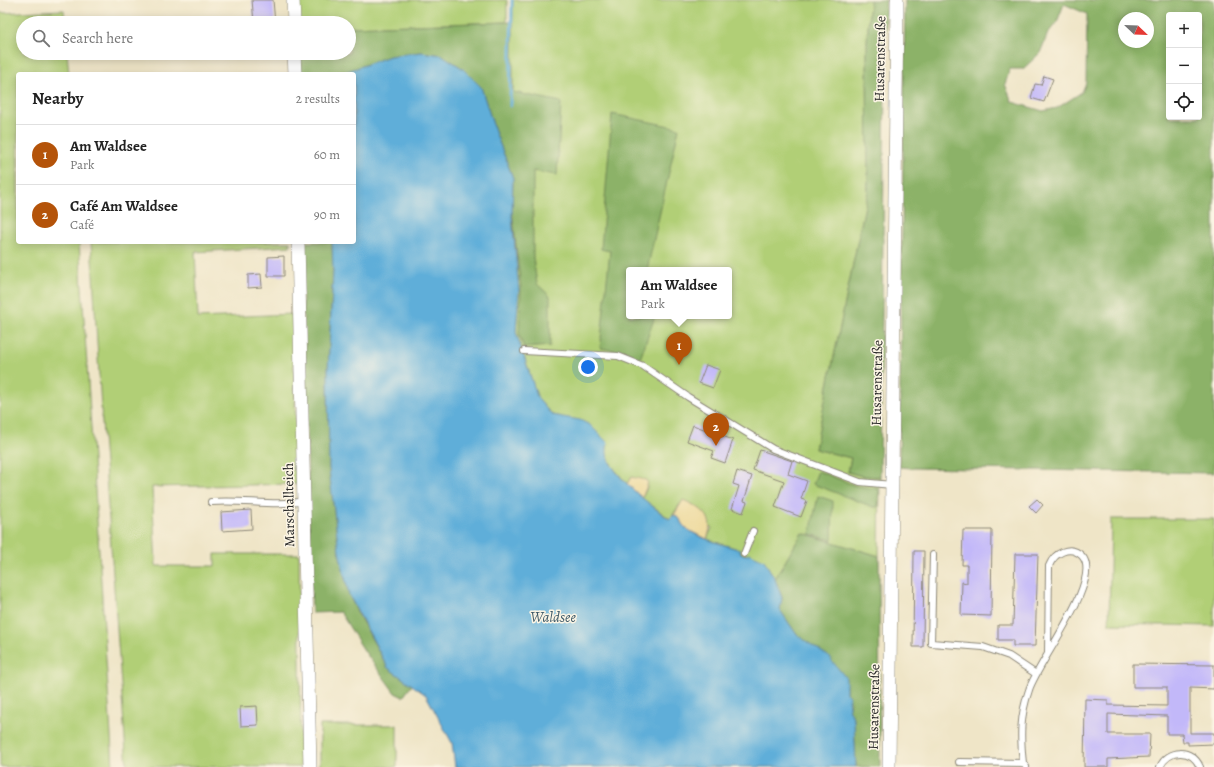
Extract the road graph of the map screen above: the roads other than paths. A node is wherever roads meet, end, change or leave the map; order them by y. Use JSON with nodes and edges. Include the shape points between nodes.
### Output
{"nodes":[{"id":1,"x":293,"y":0,"type":"edge"},
{"id":2,"x":897,"y":0,"type":"edge"},
{"id":3,"x":294,"y":16,"type":"edge"},
{"id":4,"x":294,"y":60,"type":"edge"},
{"id":5,"x":295,"y":72,"type":"edge"},
{"id":6,"x":298,"y":244,"type":"edge"},
{"id":7,"x":524,"y":351,"type":"dead end"},
{"id":8,"x":892,"y":485,"type":"junction"},
{"id":9,"x":304,"y":501,"type":"junction"},
{"id":10,"x":212,"y":502,"type":"dead end"},
{"id":11,"x":753,"y":531,"type":"dead end"},
{"id":12,"x":744,"y":554,"type":"dead end"},
{"id":13,"x":933,"y":555,"type":"dead end"},
{"id":14,"x":1048,"y":653,"type":"junction"},
{"id":15,"x":1036,"y":674,"type":"junction"},
{"id":16,"x":959,"y":762,"type":"dead end"},
{"id":17,"x":1025,"y":765,"type":"edge"},
{"id":18,"x":310,"y":767,"type":"edge"},
{"id":19,"x":889,"y":767,"type":"edge"},
{"id":20,"x":1160,"y":767,"type":"edge"},
{"id":21,"x":1200,"y":767,"type":"edge"}],
"edges":[{"from":1,"to":3,"type":"street"},
{"from":2,"to":8,"type":"street","name":"Husarenstraße"},
{"from":4,"to":5,"type":"street"},
{"from":6,"to":9,"type":"street","name":"Marschallteich"},
{"from":7,"to":8,"type":"lane","via":[[618,356],[643,366],[773,449],[860,482]]},
{"from":8,"to":19,"type":"street","name":"Husarenstraße"},
{"from":9,"to":10,"type":"lane","via":[[276,504],[230,500]]},
{"from":9,"to":18,"type":"street","name":"Marschallteich"},
{"from":11,"to":12,"type":"lane"},
{"from":13,"to":15,"type":"lane","via":[[931,643],[983,647],[1009,656]]},
{"from":14,"to":14,"type":"lane","via":[[1084,587],[1087,566],[1085,560],[1069,550],[1059,553],[1051,560],[1049,566]]},
{"from":14,"to":15,"type":"lane"},
{"from":15,"to":17,"type":"lane","via":[[1029,689],[1020,726]]},
{"from":16,"to":17,"type":"lane"},
{"from":20,"to":21,"type":"lane","via":[[1169,756],[1183,753],[1196,759]]}]}
